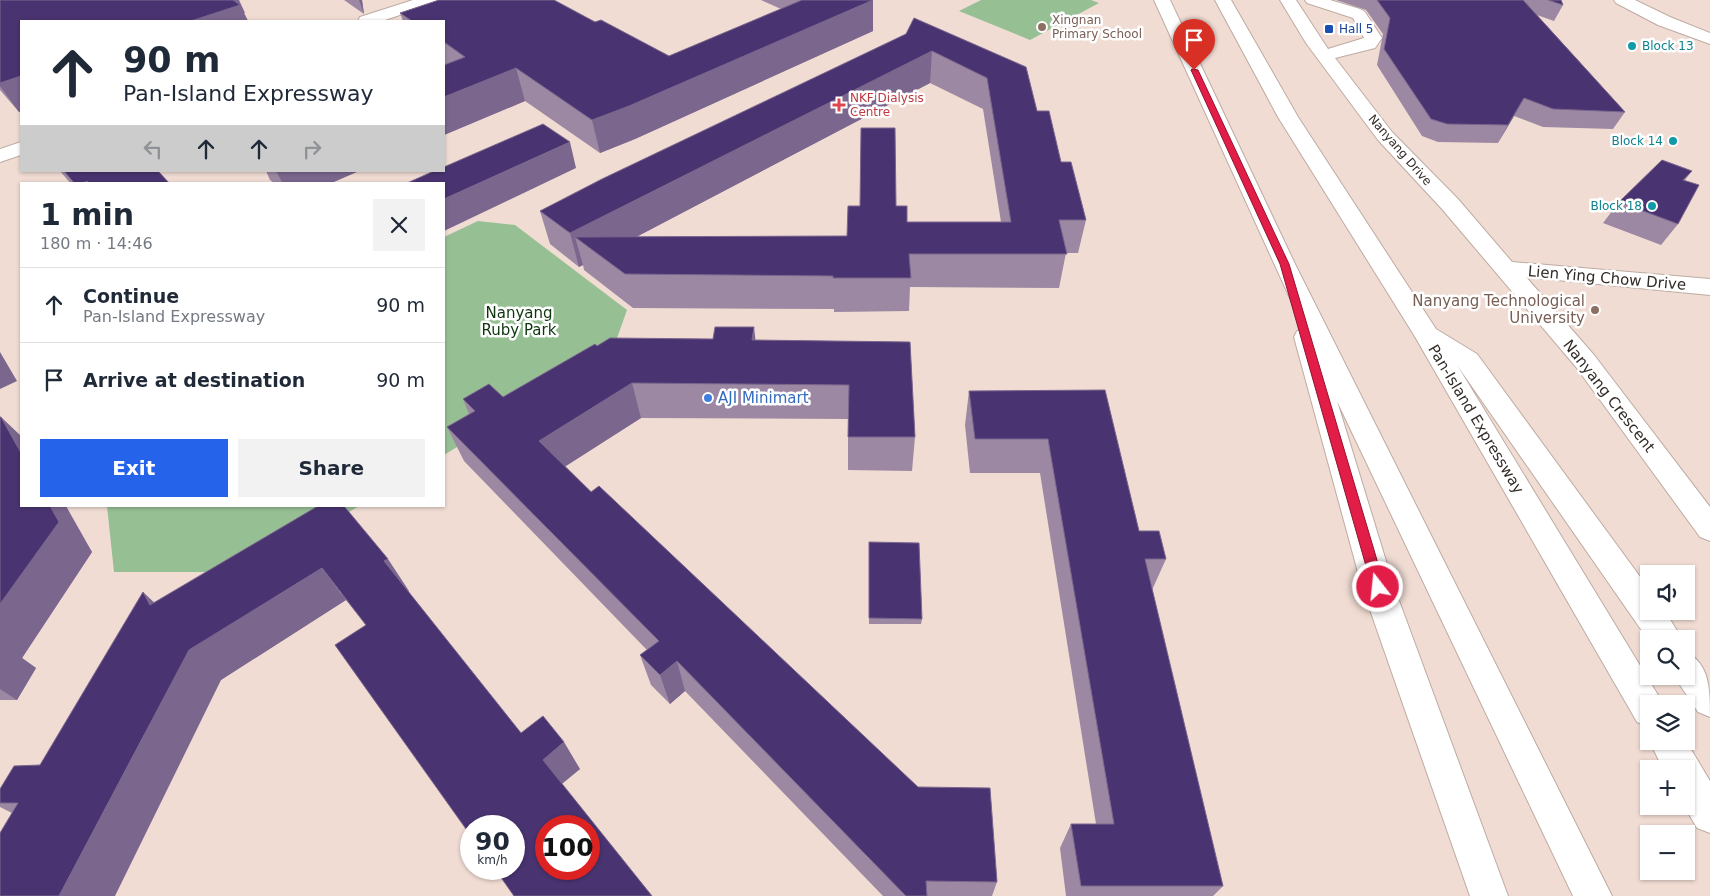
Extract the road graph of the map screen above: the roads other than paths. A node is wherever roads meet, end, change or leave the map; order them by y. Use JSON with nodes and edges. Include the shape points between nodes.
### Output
{"nodes":[{"id":1,"x":1161,"y":0,"type":"edge"},
{"id":2,"x":1222,"y":0,"type":"edge"},
{"id":3,"x":1288,"y":0,"type":"edge"},
{"id":4,"x":1313,"y":0,"type":"edge"},
{"id":5,"x":1622,"y":0,"type":"edge"},
{"id":6,"x":436,"y":2,"type":"edge"},
{"id":7,"x":370,"y":20,"type":"edge"},
{"id":8,"x":392,"y":20,"type":"edge"},
{"id":9,"x":1710,"y":39,"type":"edge"},
{"id":10,"x":1324,"y":55,"type":"junction"},
{"id":11,"x":20,"y":138,"type":"edge"},
{"id":12,"x":0,"y":145,"type":"edge"},
{"id":13,"x":20,"y":148,"type":"edge"},
{"id":14,"x":0,"y":156,"type":"edge"},
{"id":15,"x":1284,"y":264,"type":"junction"},
{"id":16,"x":1503,"y":268,"type":"junction"},
{"id":17,"x":1710,"y":287,"type":"edge"},
{"id":18,"x":1426,"y":334,"type":"junction"},
{"id":19,"x":1710,"y":528,"type":"edge"},
{"id":20,"x":1660,"y":630,"type":"edge"},
{"id":21,"x":1695,"y":680,"type":"edge"},
{"id":22,"x":1640,"y":696,"type":"edge"},
{"id":23,"x":1710,"y":701,"type":"edge"},
{"id":24,"x":1695,"y":790,"type":"edge"},
{"id":25,"x":1710,"y":815,"type":"edge"},
{"id":26,"x":1489,"y":896,"type":"edge"},
{"id":27,"x":1593,"y":896,"type":"edge"}],
"edges":[{"from":1,"to":15,"type":"main road"},
{"from":2,"to":18,"type":"main road","name":"Pan-Island Expressway","via":[[1288,116]]},
{"from":3,"to":10,"type":"main road","name":"Nanyang Drive"},
{"from":4,"to":10,"type":"main road","via":[[1359,15],[1374,38],[1369,44]]},
{"from":5,"to":9,"type":"main road"},
{"from":6,"to":7,"type":"main road"},
{"from":6,"to":8,"type":"main road"},
{"from":10,"to":16,"type":"main road","name":"Nanyang Drive","via":[[1385,136],[1450,204]]},
{"from":11,"to":12,"type":"main road"},
{"from":13,"to":14,"type":"main road"},
{"from":15,"to":26,"type":"main road","via":[[1378,587]]},
{"from":15,"to":27,"type":"main road"},
{"from":16,"to":17,"type":"main road","name":"Lien Ying Chow Drive"},
{"from":16,"to":19,"type":"main road","name":"Nanyang Crescent","via":[[1585,362]]},
{"from":18,"to":20,"type":"main road","via":[[1468,360]]},
{"from":18,"to":22,"type":"main road","name":"Pan-Island Expressway"},
{"from":21,"to":23,"type":"main road"},
{"from":24,"to":25,"type":"main road"}]}
